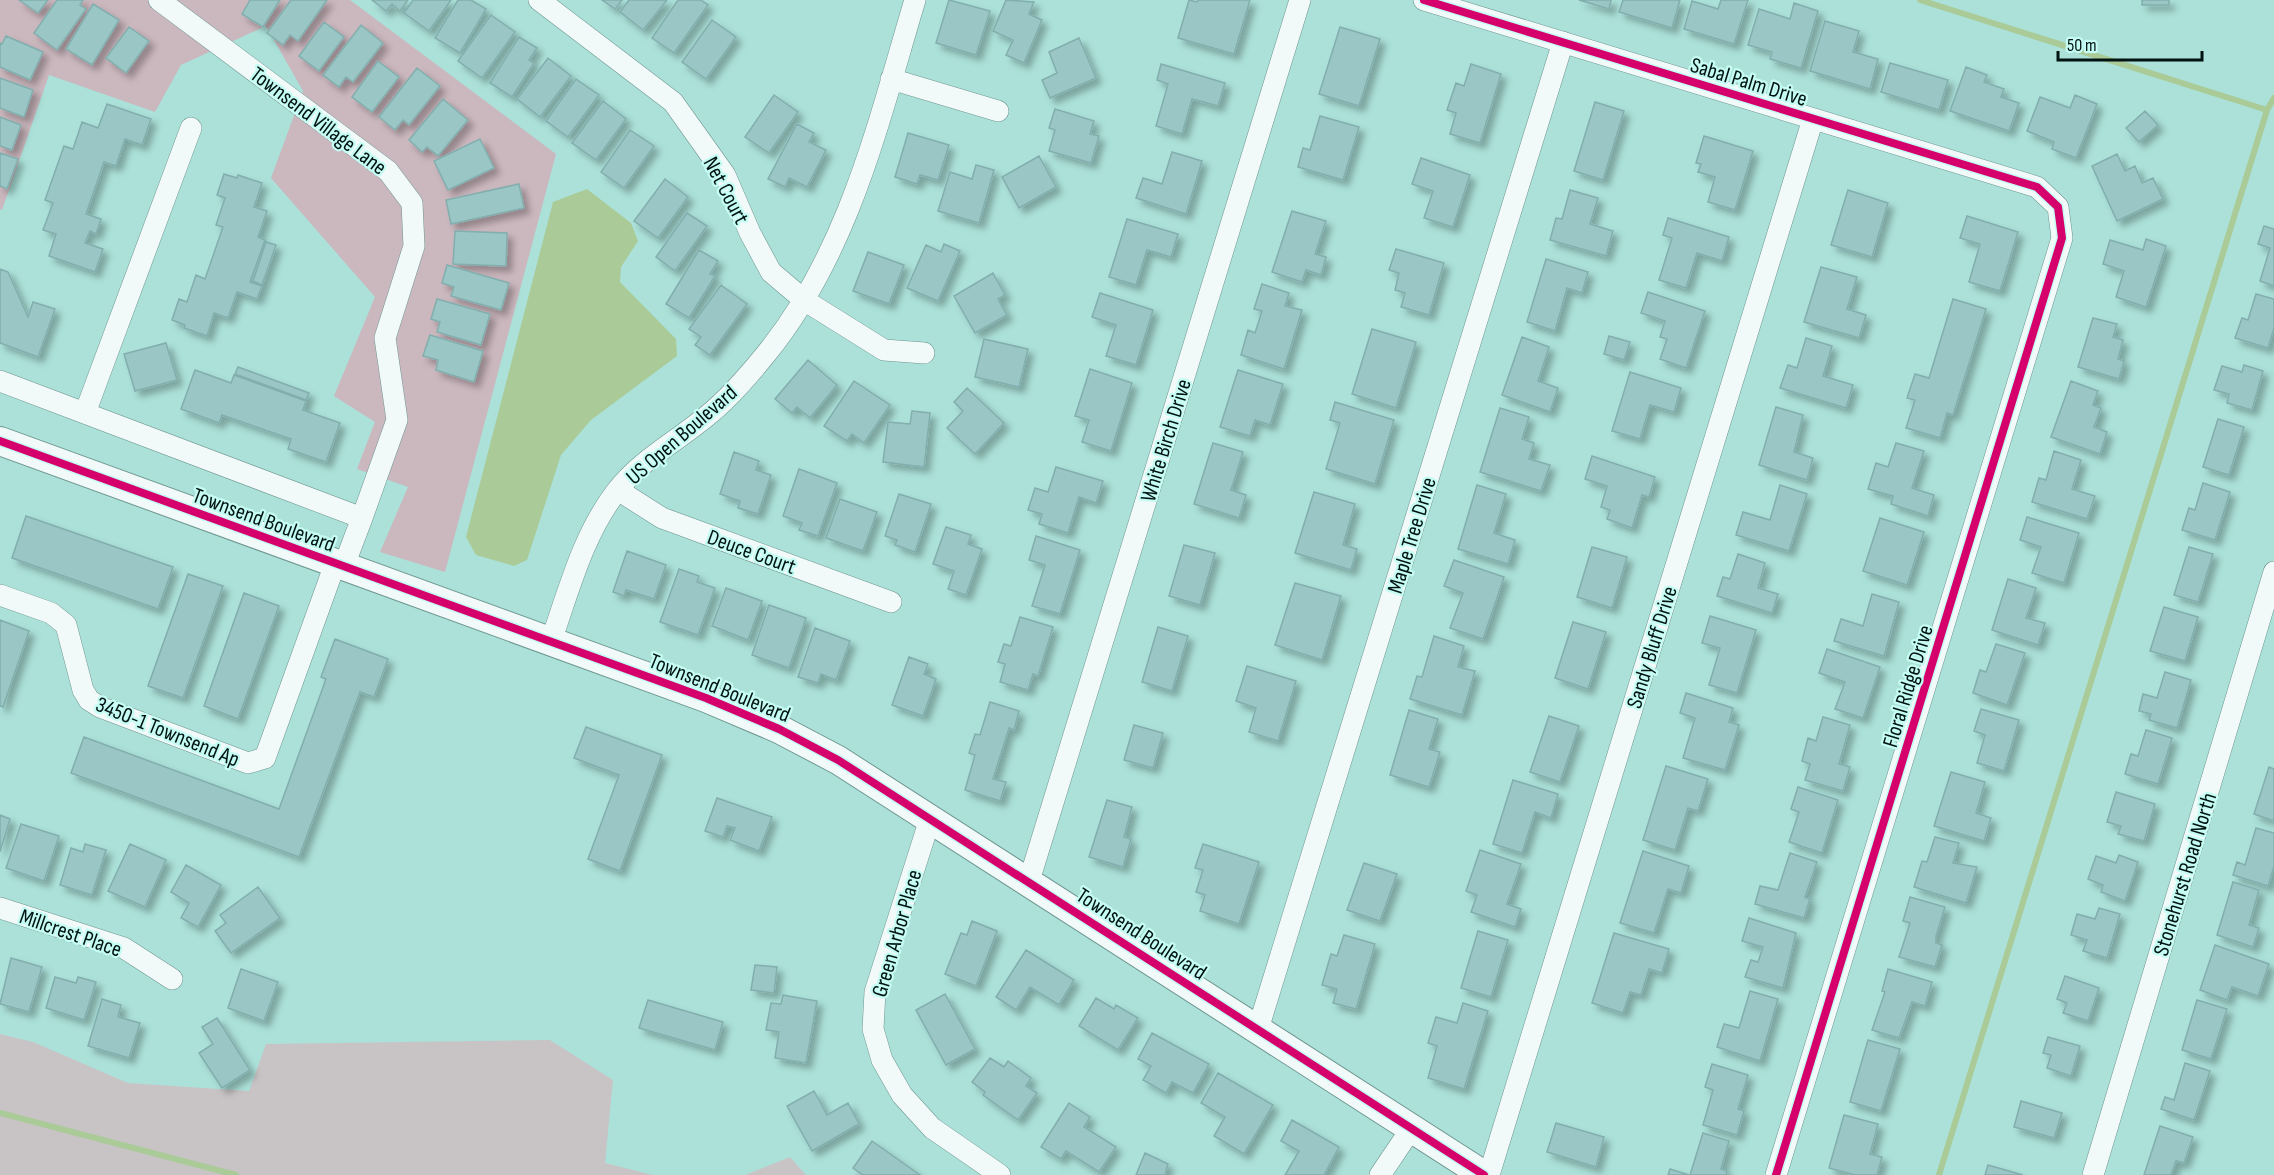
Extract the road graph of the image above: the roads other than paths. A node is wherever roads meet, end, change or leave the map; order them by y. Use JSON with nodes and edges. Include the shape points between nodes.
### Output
{"nodes":[{"id":1,"x":159,"y":0,"type":"edge"},
{"id":2,"x":539,"y":0,"type":"edge"},
{"id":3,"x":915,"y":0,"type":"edge"},
{"id":4,"x":1300,"y":0,"type":"edge"},
{"id":5,"x":1424,"y":0,"type":"edge"},
{"id":6,"x":1563,"y":42,"type":"junction"},
{"id":7,"x":891,"y":79,"type":"junction"},
{"id":8,"x":998,"y":111,"type":"dead end"},
{"id":9,"x":1813,"y":120,"type":"junction"},
{"id":10,"x":191,"y":128,"type":"dead end"},
{"id":11,"x":2058,"y":207,"type":"joint"},
{"id":12,"x":804,"y":300,"type":"junction"},
{"id":13,"x":924,"y":353,"type":"dead end"},
{"id":14,"x":0,"y":381,"type":"edge"},
{"id":15,"x":85,"y":413,"type":"junction"},
{"id":16,"x":0,"y":441,"type":"edge"},
{"id":17,"x":618,"y":490,"type":"junction"},
{"id":18,"x":362,"y":518,"type":"junction"},
{"id":19,"x":339,"y":566,"type":"junction"},
{"id":20,"x":2274,"y":572,"type":"edge"},
{"id":21,"x":2274,"y":580,"type":"edge"},
{"id":22,"x":0,"y":595,"type":"edge"},
{"id":23,"x":891,"y":602,"type":"dead end"},
{"id":24,"x":551,"y":641,"type":"junction"},
{"id":25,"x":930,"y":819,"type":"junction"},
{"id":26,"x":1029,"y":881,"type":"junction"},
{"id":27,"x":0,"y":908,"type":"edge"},
{"id":28,"x":172,"y":979,"type":"dead end"},
{"id":29,"x":1258,"y":1029,"type":"junction"},
{"id":30,"x":1411,"y":1129,"type":"junction"},
{"id":31,"x":1000,"y":1175,"type":"edge"},
{"id":32,"x":1380,"y":1175,"type":"edge"},
{"id":33,"x":1484,"y":1175,"type":"edge"},
{"id":34,"x":1489,"y":1175,"type":"edge"},
{"id":35,"x":1776,"y":1175,"type":"edge"},
{"id":36,"x":2093,"y":1175,"type":"edge"}],
"edges":[{"from":1,"to":18,"type":"street","name":"Townsend Village Lane","via":[[388,171],[412,203],[414,246],[385,338],[398,420]]},
{"from":2,"to":12,"type":"street","name":"Net Court","via":[[673,102],[725,175],[771,272]]},
{"from":3,"to":7,"type":"street","name":"US Open Boulevard"},
{"from":4,"to":26,"type":"street","name":"White Birch Drive"},
{"from":5,"to":6,"type":"street","name":"Sabal Palm Drive"},
{"from":6,"to":9,"type":"street","name":"Sabal Palm Drive"},
{"from":6,"to":29,"type":"street","name":"Maple Tree Drive"},
{"from":7,"to":8,"type":"street"},
{"from":7,"to":12,"type":"street","name":"US Open Boulevard","via":[[866,163],[835,245]]},
{"from":9,"to":11,"type":"street","name":"Sabal Palm Drive","via":[[2037,187]]},
{"from":9,"to":34,"type":"street","name":"Sandy Bluff Drive"},
{"from":10,"to":15,"type":"street"},
{"from":11,"to":35,"type":"street","name":"Floral Ridge Drive","via":[[2062,238]]},
{"from":12,"to":13,"type":"street","name":"Net Court","via":[[884,350]]},
{"from":12,"to":17,"type":"street","name":"US Open Boulevard","via":[[766,354],[709,415]]},
{"from":14,"to":15,"type":"street"},
{"from":15,"to":18,"type":"street"},
{"from":16,"to":19,"type":"street","name":"Townsend Boulevard"},
{"from":17,"to":23,"type":"street","name":"Deuce Court","via":[[663,518]]},
{"from":17,"to":24,"type":"street","name":"US Open Boulevard","via":[[594,525]]},
{"from":18,"to":19,"type":"street","name":"Townsend Village Lane"},
{"from":19,"to":22,"type":"street","name":"3450-1 Townsend Ap","via":[[265,758],[248,763],[89,700],[66,625],[51,614]]},
{"from":19,"to":24,"type":"street","name":"Townsend Boulevard"},
{"from":20,"to":21,"type":"street","name":"Stonehurst Road North"},
{"from":21,"to":36,"type":"street","name":"Stonehurst Road North"},
{"from":24,"to":25,"type":"street","name":"Townsend Boulevard","via":[[779,729],[838,760]]},
{"from":25,"to":26,"type":"street","name":"Townsend Boulevard"},
{"from":25,"to":31,"type":"street","name":"Green Arbor Place","via":[[875,992],[873,1029],[882,1060],[902,1095],[932,1128]]},
{"from":26,"to":29,"type":"street","name":"Townsend Boulevard"},
{"from":27,"to":28,"type":"street","name":"Millcrest Place","via":[[124,948]]},
{"from":29,"to":30,"type":"street","name":"Townsend Boulevard"},
{"from":30,"to":32,"type":"street"},
{"from":30,"to":33,"type":"street","name":"Townsend Boulevard"}]}
